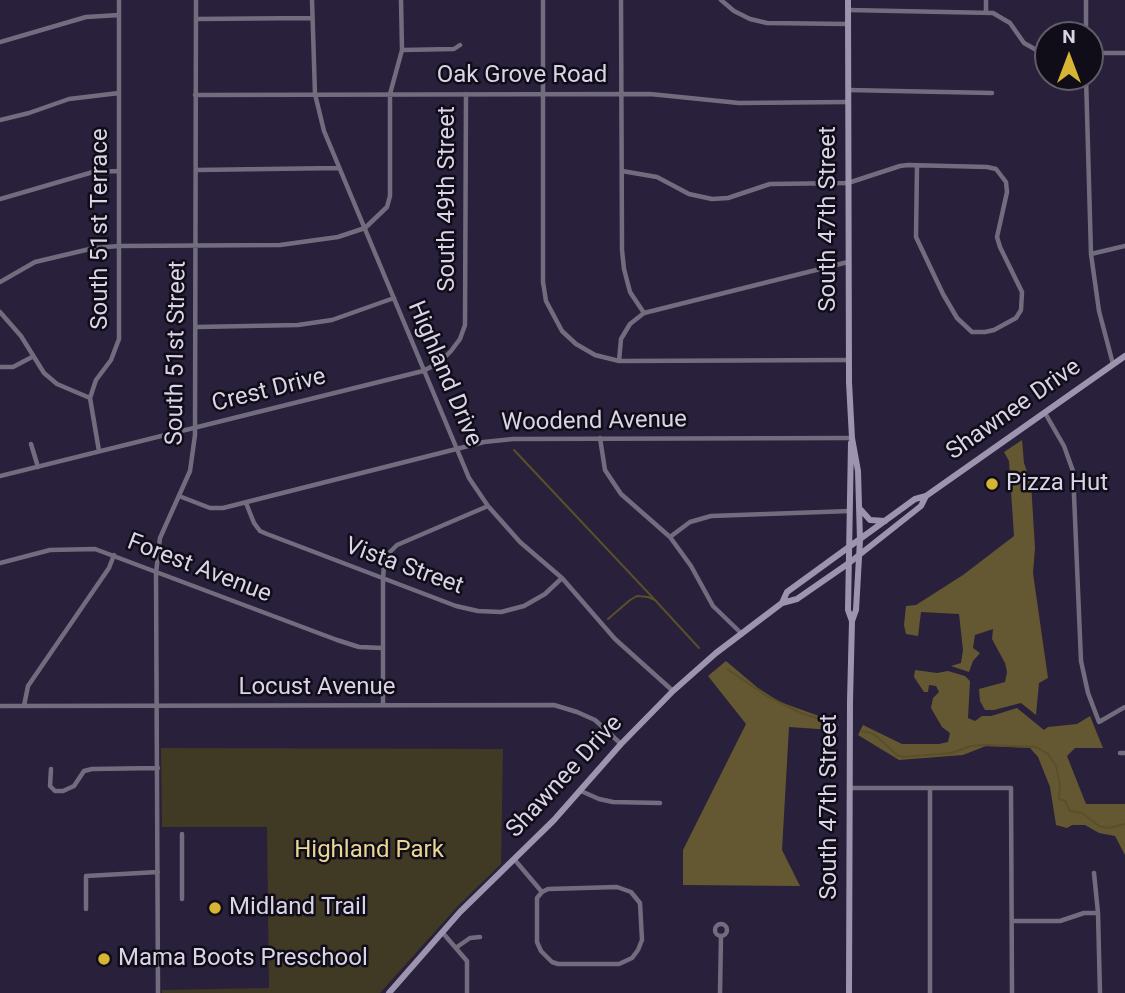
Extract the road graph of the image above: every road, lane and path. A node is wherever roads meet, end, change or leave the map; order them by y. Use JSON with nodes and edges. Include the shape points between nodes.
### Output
{"nodes":[{"id":1,"x":119,"y":0,"type":"edge"},
{"id":2,"x":196,"y":0,"type":"edge"},
{"id":3,"x":313,"y":0,"type":"edge"},
{"id":4,"x":401,"y":0,"type":"edge"},
{"id":5,"x":543,"y":0,"type":"edge"},
{"id":6,"x":621,"y":0,"type":"edge"},
{"id":7,"x":721,"y":0,"type":"edge"},
{"id":8,"x":848,"y":0,"type":"edge"},
{"id":9,"x":986,"y":0,"type":"edge"},
{"id":10,"x":1086,"y":0,"type":"edge"},
{"id":11,"x":848,"y":10,"type":"junction"},
{"id":12,"x":986,"y":12,"type":"junction"},
{"id":13,"x":119,"y":15,"type":"junction"},
{"id":14,"x":312,"y":18,"type":"junction"},
{"id":15,"x":196,"y":19,"type":"junction"},
{"id":16,"x":1086,"y":21,"type":"edge"},
{"id":17,"x":849,"y":24,"type":"junction"},
{"id":18,"x":0,"y":42,"type":"edge"},
{"id":19,"x":460,"y":45,"type":"dead end"},
{"id":20,"x":1034,"y":49,"type":"edge"},
{"id":21,"x":402,"y":50,"type":"junction"},
{"id":22,"x":1104,"y":52,"type":"edge"},
{"id":23,"x":1125,"y":53,"type":"edge"},
{"id":24,"x":848,"y":90,"type":"junction"},
{"id":25,"x":1086,"y":91,"type":"edge"},
{"id":26,"x":119,"y":93,"type":"junction"},
{"id":27,"x":992,"y":93,"type":"dead end"},
{"id":28,"x":315,"y":94,"type":"junction"},
{"id":29,"x":390,"y":94,"type":"junction"},
{"id":30,"x":466,"y":94,"type":"junction"},
{"id":31,"x":543,"y":94,"type":"junction"},
{"id":32,"x":621,"y":94,"type":"junction"},
{"id":33,"x":195,"y":95,"type":"junction"},
{"id":34,"x":848,"y":102,"type":"junction"},
{"id":35,"x":0,"y":120,"type":"edge"},
{"id":36,"x":917,"y":166,"type":"junction"},
{"id":37,"x":338,"y":168,"type":"junction"},
{"id":38,"x":196,"y":170,"type":"junction"},
{"id":39,"x":119,"y":171,"type":"junction"},
{"id":40,"x":622,"y":171,"type":"junction"},
{"id":41,"x":848,"y":183,"type":"junction"},
{"id":42,"x":0,"y":198,"type":"edge"},
{"id":43,"x":365,"y":228,"type":"junction"},
{"id":44,"x":119,"y":246,"type":"junction"},
{"id":45,"x":196,"y":246,"type":"junction"},
{"id":46,"x":1125,"y":246,"type":"edge"},
{"id":47,"x":1091,"y":254,"type":"junction"},
{"id":48,"x":848,"y":262,"type":"junction"},
{"id":49,"x":0,"y":282,"type":"edge"},
{"id":50,"x":394,"y":298,"type":"junction"},
{"id":51,"x":0,"y":312,"type":"edge"},
{"id":52,"x":644,"y":313,"type":"junction"},
{"id":53,"x":197,"y":327,"type":"junction"},
{"id":54,"x":1125,"y":356,"type":"edge"},
{"id":55,"x":32,"y":357,"type":"junction"},
{"id":56,"x":849,"y":360,"type":"junction"},
{"id":57,"x":619,"y":361,"type":"junction"},
{"id":58,"x":1113,"y":364,"type":"junction"},
{"id":59,"x":0,"y":367,"type":"edge"},
{"id":60,"x":423,"y":371,"type":"junction"},
{"id":61,"x":90,"y":398,"type":"junction"},
{"id":62,"x":1044,"y":412,"type":"junction"},
{"id":63,"x":195,"y":428,"type":"junction"},
{"id":64,"x":600,"y":438,"type":"junction"},
{"id":65,"x":852,"y":438,"type":"junction"},
{"id":66,"x":31,"y":444,"type":"dead end"},
{"id":67,"x":456,"y":449,"type":"junction"},
{"id":68,"x":100,"y":451,"type":"junction"},
{"id":69,"x":38,"y":467,"type":"junction"},
{"id":70,"x":0,"y":476,"type":"edge"},
{"id":71,"x":179,"y":496,"type":"junction"},
{"id":72,"x":926,"y":496,"type":"junction"},
{"id":73,"x":246,"y":503,"type":"junction"},
{"id":74,"x":488,"y":506,"type":"junction"},
{"id":75,"x":860,"y":509,"type":"junction"},
{"id":76,"x":850,"y":511,"type":"junction"},
{"id":77,"x":887,"y":520,"type":"junction"},
{"id":78,"x":670,"y":537,"type":"junction"},
{"id":79,"x":860,"y":540,"type":"junction"},
{"id":80,"x":849,"y":548,"type":"junction"},
{"id":81,"x":114,"y":555,"type":"junction"},
{"id":82,"x":860,"y":555,"type":"junction"},
{"id":83,"x":0,"y":563,"type":"edge"},
{"id":84,"x":849,"y":563,"type":"junction"},
{"id":85,"x":156,"y":573,"type":"junction"},
{"id":86,"x":562,"y":578,"type":"junction"},
{"id":87,"x":829,"y":578,"type":"junction"},
{"id":88,"x":383,"y":579,"type":"junction"},
{"id":89,"x":849,"y":589,"type":"junction"},
{"id":90,"x":782,"y":603,"type":"junction"},
{"id":91,"x":852,"y":621,"type":"junction"},
{"id":92,"x":742,"y":634,"type":"junction"},
{"id":93,"x":383,"y":648,"type":"junction"},
{"id":94,"x":673,"y":691,"type":"junction"},
{"id":95,"x":383,"y":705,"type":"junction"},
{"id":96,"x":0,"y":706,"type":"edge"},
{"id":97,"x":24,"y":706,"type":"junction"},
{"id":98,"x":158,"y":706,"type":"junction"},
{"id":99,"x":1125,"y":707,"type":"edge"},
{"id":100,"x":621,"y":744,"type":"junction"},
{"id":101,"x":158,"y":768,"type":"junction"},
{"id":102,"x":51,"y":769,"type":"dead end"},
{"id":103,"x":849,"y":788,"type":"junction"},
{"id":104,"x":930,"y":788,"type":"junction"},
{"id":105,"x":581,"y":790,"type":"junction"},
{"id":106,"x":660,"y":803,"type":"dead end"},
{"id":107,"x":182,"y":834,"type":"dead end"},
{"id":108,"x":514,"y":859,"type":"junction"},
{"id":109,"x":158,"y":872,"type":"junction"},
{"id":110,"x":1094,"y":873,"type":"dead end"},
{"id":111,"x":542,"y":892,"type":"junction"},
{"id":112,"x":182,"y":899,"type":"dead end"},
{"id":113,"x":86,"y":909,"type":"dead end"},
{"id":114,"x":1098,"y":913,"type":"junction"},
{"id":115,"x":1012,"y":921,"type":"junction"},
{"id":116,"x":442,"y":932,"type":"junction"},
{"id":117,"x":720,"y":936,"type":"dead end"},
{"id":118,"x":480,"y":937,"type":"dead end"},
{"id":119,"x":457,"y":947,"type":"junction"},
{"id":120,"x":392,"y":992,"type":"edge"},
{"id":121,"x":158,"y":993,"type":"edge"},
{"id":122,"x":467,"y":993,"type":"edge"},
{"id":123,"x":720,"y":993,"type":"edge"},
{"id":124,"x":849,"y":993,"type":"edge"},
{"id":125,"x":930,"y":993,"type":"edge"},
{"id":126,"x":1012,"y":993,"type":"edge"},
{"id":127,"x":1100,"y":993,"type":"edge"}],
"edges":[{"from":1,"to":13,"type":"street","name":"South 51st Terrace"},
{"from":2,"to":15,"type":"street","name":"South 51st Street"},
{"from":3,"to":14,"type":"street","name":"Highland Drive"},
{"from":4,"to":21,"type":"street"},
{"from":5,"to":31,"type":"street"},
{"from":6,"to":32,"type":"street"},
{"from":7,"to":17,"type":"street","via":[[734,11],[766,23]]},
{"from":8,"to":11,"type":"main road","name":"South 47th Street"},
{"from":9,"to":12,"type":"street"},
{"from":10,"to":16,"type":"street"},
{"from":11,"to":12,"type":"street"},
{"from":11,"to":17,"type":"main road","name":"South 47th Street"},
{"from":12,"to":20,"type":"street","via":[[1007,20]]},
{"from":13,"to":18,"type":"street","via":[[86,17]]},
{"from":13,"to":26,"type":"street","name":"South 51st Terrace"},
{"from":14,"to":15,"type":"street"},
{"from":14,"to":28,"type":"street","name":"Highland Drive"},
{"from":15,"to":33,"type":"street","name":"South 51st Street"},
{"from":17,"to":24,"type":"main road","name":"South 47th Street"},
{"from":19,"to":21,"type":"street"},
{"from":21,"to":29,"type":"street"},
{"from":22,"to":23,"type":"street"},
{"from":24,"to":27,"type":"street"},
{"from":24,"to":34,"type":"main road","name":"South 47th Street"},
{"from":25,"to":47,"type":"street"},
{"from":26,"to":35,"type":"street","via":[[69,99]]},
{"from":26,"to":39,"type":"street","name":"South 51st Terrace"},
{"from":28,"to":29,"type":"street","name":"Oak Grove Road"},
{"from":28,"to":33,"type":"street","name":"Oak Grove Road"},
{"from":28,"to":37,"type":"street","name":"Highland Drive"},
{"from":29,"to":30,"type":"street","name":"Oak Grove Road"},
{"from":29,"to":43,"type":"street","via":[[390,196],[387,207]]},
{"from":30,"to":31,"type":"street","name":"Oak Grove Road"},
{"from":30,"to":60,"type":"street","name":"South 49th Street","via":[[464,325],[451,351]]},
{"from":31,"to":32,"type":"street","name":"Oak Grove Road"},
{"from":31,"to":57,"type":"street","via":[[546,301],[562,331],[576,344]]},
{"from":32,"to":34,"type":"street","name":"Oak Grove Road","via":[[739,103]]},
{"from":32,"to":40,"type":"street"},
{"from":33,"to":38,"type":"street","name":"South 51st Street"},
{"from":34,"to":41,"type":"main road","name":"South 47th Street"},
{"from":36,"to":36,"type":"street","via":[[916,237],[943,294],[972,332],[1008,323],[1019,314],[1023,302],[997,237],[1007,192],[1004,179],[996,169],[987,167]]},
{"from":36,"to":41,"type":"street","via":[[888,169]]},
{"from":37,"to":38,"type":"street"},
{"from":37,"to":43,"type":"street","name":"Highland Drive"},
{"from":38,"to":45,"type":"street","name":"South 51st Street"},
{"from":39,"to":42,"type":"street","via":[[93,172]]},
{"from":39,"to":44,"type":"street","name":"South 51st Terrace"},
{"from":40,"to":41,"type":"street","via":[[657,177],[690,194],[712,199],[770,184]]},
{"from":40,"to":52,"type":"street","via":[[624,269],[630,292]]},
{"from":41,"to":48,"type":"main road","name":"South 47th Street"},
{"from":43,"to":45,"type":"street","via":[[309,243]]},
{"from":43,"to":50,"type":"street","name":"Highland Drive"},
{"from":44,"to":45,"type":"street"},
{"from":44,"to":49,"type":"street","via":[[35,262]]},
{"from":44,"to":61,"type":"street","name":"South 51st Terrace","via":[[119,338]]},
{"from":45,"to":53,"type":"street","name":"South 51st Street"},
{"from":46,"to":47,"type":"street"},
{"from":47,"to":58,"type":"street","via":[[1098,311]]},
{"from":48,"to":52,"type":"street"},
{"from":48,"to":56,"type":"main road","name":"South 47th Street"},
{"from":50,"to":53,"type":"street","via":[[332,320],[298,326]]},
{"from":50,"to":60,"type":"street","name":"Highland Drive"},
{"from":51,"to":55,"type":"street"},
{"from":52,"to":57,"type":"street","via":[[621,340]]},
{"from":53,"to":63,"type":"street","name":"South 51st Street"},
{"from":54,"to":58,"type":"main road","name":"Shawnee Drive"},
{"from":55,"to":59,"type":"street","via":[[13,367]]},
{"from":55,"to":61,"type":"street","via":[[57,384]]},
{"from":56,"to":57,"type":"street"},
{"from":56,"to":65,"type":"main road","name":"South 47th Street"},
{"from":58,"to":62,"type":"main road","name":"Shawnee Drive"},
{"from":60,"to":63,"type":"street","name":"Crest Drive"},
{"from":60,"to":67,"type":"street","name":"Highland Drive"},
{"from":61,"to":68,"type":"street"},
{"from":62,"to":72,"type":"main road","name":"Shawnee Drive"},
{"from":62,"to":99,"type":"street","via":[[1073,471],[1081,660],[1088,693],[1099,722]]},
{"from":63,"to":68,"type":"street","name":"Crest Drive"},
{"from":63,"to":71,"type":"street","name":"South 51st Street","via":[[190,471]]},
{"from":64,"to":65,"type":"street","name":"Woodend Avenue"},
{"from":64,"to":67,"type":"street","name":"Woodend Avenue","via":[[513,439]]},
{"from":64,"to":78,"type":"street","via":[[605,470],[621,494]]},
{"from":65,"to":75,"type":"main road","name":"South 47th Street"},
{"from":65,"to":76,"type":"main road","name":"South 47th Street"},
{"from":66,"to":69,"type":"street"},
{"from":67,"to":73,"type":"street","name":"Woodend Avenue"},
{"from":67,"to":74,"type":"street","name":"Highland Drive"},
{"from":68,"to":69,"type":"street","name":"Crest Drive"},
{"from":69,"to":70,"type":"street","name":"Crest Drive"},
{"from":71,"to":73,"type":"street","name":"Woodend Avenue","via":[[210,508]]},
{"from":71,"to":85,"type":"street","name":"South 51st Street","via":[[160,538]]},
{"from":72,"to":77,"type":"main road","name":"Shawnee Drive"},
{"from":72,"to":82,"type":"main road","name":"Shawnee Drive","via":[[921,506]]},
{"from":73,"to":88,"type":"street","name":"Vista Street","via":[[260,531]]},
{"from":74,"to":86,"type":"street","name":"Highland Drive"},
{"from":74,"to":88,"type":"street","via":[[397,545],[388,554]]},
{"from":75,"to":77,"type":"main road","via":[[870,520]]},
{"from":75,"to":79,"type":"main road","name":"South 47th Street"},
{"from":76,"to":78,"type":"street","via":[[711,516],[690,522]]},
{"from":76,"to":80,"type":"main road","name":"South 47th Street"},
{"from":77,"to":79,"type":"main road","name":"Shawnee Drive"},
{"from":78,"to":92,"type":"street","via":[[713,606]]},
{"from":79,"to":80,"type":"main road","name":"Shawnee Drive"},
{"from":79,"to":82,"type":"main road","name":"South 47th Street"},
{"from":80,"to":84,"type":"main road","name":"South 47th Street"},
{"from":80,"to":90,"type":"main road","name":"Shawnee Drive","via":[[787,592]]},
{"from":81,"to":83,"type":"street","name":"Forest Avenue","via":[[74,548]]},
{"from":81,"to":85,"type":"street","name":"Forest Avenue"},
{"from":81,"to":97,"type":"street","via":[[27,686]]},
{"from":82,"to":84,"type":"main road","name":"Shawnee Drive"},
{"from":82,"to":91,"type":"main road","name":"South 47th Street"},
{"from":84,"to":87,"type":"main road","name":"Shawnee Drive"},
{"from":84,"to":89,"type":"main road","name":"South 47th Street"},
{"from":85,"to":93,"type":"street","name":"Forest Avenue","via":[[337,640]]},
{"from":85,"to":98,"type":"street","name":"South 51st Street"},
{"from":86,"to":88,"type":"street","name":"Vista Street","via":[[524,606],[501,611],[456,607]]},
{"from":86,"to":94,"type":"street","name":"Highland Drive","via":[[615,639]]},
{"from":87,"to":89,"type":"main road","via":[[845,581]]},
{"from":87,"to":90,"type":"main road","name":"Shawnee Drive","via":[[797,599]]},
{"from":88,"to":93,"type":"street"},
{"from":89,"to":91,"type":"main road","name":"South 47th Street"},
{"from":90,"to":92,"type":"main road","name":"Shawnee Drive"},
{"from":91,"to":103,"type":"main road","name":"South 47th Street"},
{"from":92,"to":94,"type":"main road","name":"Shawnee Drive"},
{"from":93,"to":95,"type":"street"},
{"from":94,"to":100,"type":"main road","name":"Shawnee Drive"},
{"from":95,"to":98,"type":"street","name":"Locust Avenue"},
{"from":95,"to":100,"type":"street","name":"Locust Avenue","via":[[554,705],[595,720]]},
{"from":96,"to":97,"type":"street","name":"Locust Avenue"},
{"from":97,"to":98,"type":"street","name":"Locust Avenue"},
{"from":98,"to":101,"type":"street","name":"South 51st Street"},
{"from":100,"to":105,"type":"main road","name":"Shawnee Drive"},
{"from":101,"to":102,"type":"street","via":[[84,771],[74,786],[63,792],[50,786]]},
{"from":101,"to":109,"type":"street","name":"South 51st Street"},
{"from":103,"to":104,"type":"street"},
{"from":103,"to":124,"type":"main road","name":"South 47th Street"},
{"from":104,"to":115,"type":"street","via":[[1011,788]]},
{"from":104,"to":125,"type":"street"},
{"from":105,"to":106,"type":"street","via":[[613,802]]},
{"from":105,"to":108,"type":"main road","name":"Shawnee Drive"},
{"from":107,"to":112,"type":"street"},
{"from":108,"to":111,"type":"street"},
{"from":108,"to":116,"type":"main road","name":"Shawnee Drive"},
{"from":109,"to":113,"type":"street","via":[[86,876]]},
{"from":109,"to":121,"type":"street","name":"South 51st Street"},
{"from":110,"to":114,"type":"street"},
{"from":111,"to":111,"type":"street","via":[[617,887],[631,892],[640,903],[642,940],[636,953],[619,964],[552,962],[537,942],[537,898]]},
{"from":114,"to":115,"type":"street","via":[[1060,921]]},
{"from":114,"to":127,"type":"street"},
{"from":115,"to":126,"type":"street"},
{"from":116,"to":119,"type":"street"},
{"from":116,"to":120,"type":"main road","name":"Shawnee Drive"},
{"from":117,"to":123,"type":"street"},
{"from":118,"to":119,"type":"street"},
{"from":119,"to":122,"type":"street","via":[[467,961]]}]}
